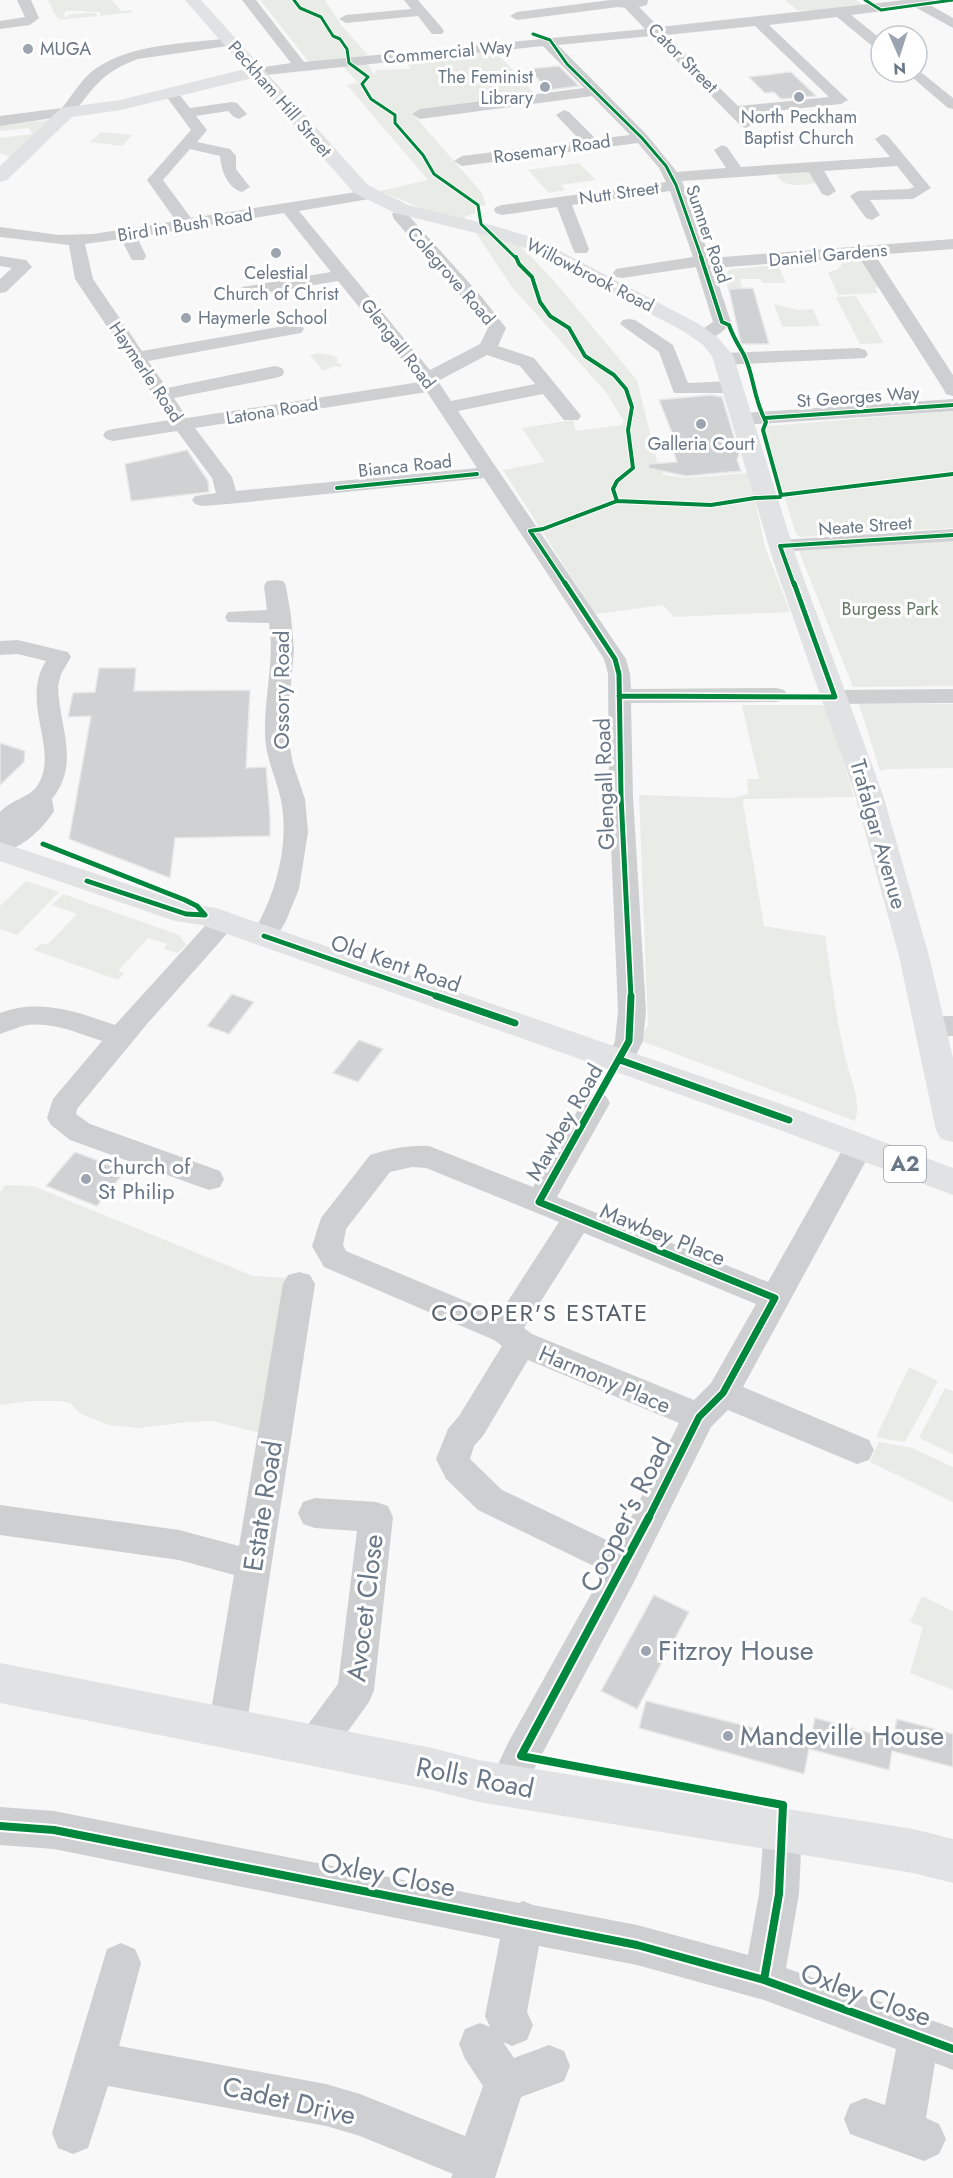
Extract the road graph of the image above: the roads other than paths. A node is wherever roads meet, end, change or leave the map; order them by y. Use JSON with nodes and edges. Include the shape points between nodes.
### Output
{"nodes":[{"id":1,"x":24,"y":0,"type":"edge"},
{"id":2,"x":194,"y":0,"type":"edge"},
{"id":3,"x":249,"y":0,"type":"edge"},
{"id":4,"x":411,"y":0,"type":"edge"},
{"id":5,"x":935,"y":0,"type":"edge"},
{"id":6,"x":635,"y":2,"type":"edge"},
{"id":7,"x":588,"y":3,"type":"edge"},
{"id":8,"x":918,"y":3,"type":"junction"},
{"id":9,"x":421,"y":12,"type":"junction"},
{"id":10,"x":839,"y":12,"type":"junction"},
{"id":11,"x":346,"y":20,"type":"dead end"},
{"id":12,"x":757,"y":21,"type":"junction"},
{"id":13,"x":953,"y":24,"type":"edge"},
{"id":14,"x":0,"y":25,"type":"edge"},
{"id":15,"x":657,"y":31,"type":"junction"},
{"id":16,"x":869,"y":36,"type":"edge"},
{"id":17,"x":230,"y":42,"type":"junction"},
{"id":18,"x":547,"y":44,"type":"junction"},
{"id":19,"x":376,"y":47,"type":"dead end"},
{"id":20,"x":409,"y":51,"type":"junction"},
{"id":21,"x":301,"y":67,"type":"junction"},
{"id":22,"x":256,"y":72,"type":"junction"},
{"id":23,"x":928,"y":84,"type":"edge"},
{"id":24,"x":595,"y":91,"type":"junction"},
{"id":25,"x":170,"y":92,"type":"junction"},
{"id":26,"x":953,"y":105,"type":"edge"},
{"id":27,"x":233,"y":107,"type":"dead end"},
{"id":28,"x":67,"y":112,"type":"junction"},
{"id":29,"x":186,"y":112,"type":"junction"},
{"id":30,"x":420,"y":114,"type":"dead end"},
{"id":31,"x":564,"y":115,"type":"dead end"},
{"id":32,"x":0,"y":121,"type":"edge"},
{"id":33,"x":642,"y":138,"type":"junction"},
{"id":34,"x":883,"y":139,"type":"dead end"},
{"id":35,"x":186,"y":144,"type":"junction"},
{"id":36,"x":592,"y":144,"type":"junction"},
{"id":37,"x":722,"y":150,"type":"dead end"},
{"id":38,"x":834,"y":150,"type":"dead end"},
{"id":39,"x":900,"y":160,"type":"junction"},
{"id":40,"x":462,"y":161,"type":"dead end"},
{"id":41,"x":844,"y":165,"type":"junction"},
{"id":42,"x":814,"y":167,"type":"junction"},
{"id":43,"x":763,"y":171,"type":"junction"},
{"id":44,"x":737,"y":173,"type":"junction"},
{"id":45,"x":0,"y":176,"type":"edge"},
{"id":46,"x":674,"y":181,"type":"junction"},
{"id":47,"x":771,"y":186,"type":"dead end"},
{"id":48,"x":828,"y":191,"type":"dead end"},
{"id":49,"x":369,"y":195,"type":"junction"},
{"id":50,"x":562,"y":201,"type":"junction"},
{"id":51,"x":288,"y":208,"type":"junction"},
{"id":52,"x":405,"y":210,"type":"junction"},
{"id":53,"x":502,"y":210,"type":"dead end"},
{"id":54,"x":263,"y":212,"type":"junction"},
{"id":55,"x":872,"y":215,"type":"dead end"},
{"id":56,"x":187,"y":225,"type":"junction"},
{"id":57,"x":0,"y":232,"type":"edge"},
{"id":58,"x":127,"y":234,"type":"junction"},
{"id":59,"x":76,"y":240,"type":"junction"},
{"id":60,"x":953,"y":244,"type":"edge"},
{"id":61,"x":581,"y":249,"type":"dead end"},
{"id":62,"x":864,"y":251,"type":"junction"},
{"id":63,"x":138,"y":256,"type":"dead end"},
{"id":64,"x":0,"y":261,"type":"edge"},
{"id":65,"x":703,"y":263,"type":"junction"},
{"id":66,"x":622,"y":273,"type":"dead end"},
{"id":67,"x":344,"y":275,"type":"junction"},
{"id":68,"x":0,"y":288,"type":"edge"},
{"id":69,"x":248,"y":291,"type":"dead end"},
{"id":70,"x":629,"y":324,"type":"dead end"},
{"id":71,"x":296,"y":329,"type":"dead end"},
{"id":72,"x":703,"y":335,"type":"junction"},
{"id":73,"x":486,"y":348,"type":"junction"},
{"id":74,"x":859,"y":354,"type":"dead end"},
{"id":75,"x":953,"y":354,"type":"edge"},
{"id":76,"x":932,"y":356,"type":"junction"},
{"id":77,"x":137,"y":357,"type":"junction"},
{"id":78,"x":724,"y":359,"type":"junction"},
{"id":79,"x":274,"y":372,"type":"dead end"},
{"id":80,"x":430,"y":383,"type":"junction"},
{"id":81,"x":548,"y":387,"type":"junction"},
{"id":82,"x":734,"y":387,"type":"junction"},
{"id":83,"x":953,"y":390,"type":"edge"},
{"id":84,"x":162,"y":395,"type":"junction"},
{"id":85,"x":953,"y":405,"type":"edge"},
{"id":86,"x":447,"y":407,"type":"junction"},
{"id":87,"x":571,"y":416,"type":"dead end"},
{"id":88,"x":743,"y":419,"type":"junction"},
{"id":89,"x":182,"y":424,"type":"junction"},
{"id":90,"x":113,"y":435,"type":"dead end"},
{"id":91,"x":477,"y":474,"type":"dead end"},
{"id":92,"x":228,"y":498,"type":"junction"},
{"id":93,"x":202,"y":500,"type":"dead end"},
{"id":94,"x":953,"y":535,"type":"edge"},
{"id":95,"x":780,"y":546,"type":"junction"},
{"id":96,"x":275,"y":586,"type":"dead end"},
{"id":97,"x":280,"y":616,"type":"junction"},
{"id":98,"x":236,"y":617,"type":"dead end"},
{"id":99,"x":0,"y":648,"type":"edge"},
{"id":100,"x":776,"y":695,"type":"dead end"},
{"id":101,"x":619,"y":696,"type":"junction"},
{"id":102,"x":953,"y":696,"type":"edge"},
{"id":103,"x":835,"y":697,"type":"junction"},
{"id":104,"x":4,"y":837,"type":"edge"},
{"id":105,"x":214,"y":919,"type":"junction"},
{"id":106,"x":264,"y":936,"type":"junction"},
{"id":107,"x":0,"y":1024,"type":"edge"},
{"id":108,"x":942,"y":1026,"type":"edge"},
{"id":109,"x":120,"y":1037,"type":"junction"},
{"id":110,"x":620,"y":1060,"type":"junction"},
{"id":111,"x":596,"y":1103,"type":"dead end"},
{"id":112,"x":953,"y":1130,"type":"edge"},
{"id":113,"x":859,"y":1146,"type":"junction"},
{"id":114,"x":429,"y":1157,"type":"joint"},
{"id":115,"x":209,"y":1179,"type":"dead end"},
{"id":116,"x":952,"y":1180,"type":"edge"},
{"id":117,"x":539,"y":1202,"type":"junction"},
{"id":118,"x":577,"y":1219,"type":"junction"},
{"id":119,"x":299,"y":1284,"type":"dead end"},
{"id":120,"x":775,"y":1298,"type":"junction"},
{"id":121,"x":513,"y":1337,"type":"junction"},
{"id":122,"x":723,"y":1393,"type":"junction"},
{"id":123,"x":699,"y":1417,"type":"junction"},
{"id":124,"x":858,"y":1450,"type":"dead end"},
{"id":125,"x":315,"y":1513,"type":"dead end"},
{"id":126,"x":0,"y":1520,"type":"edge"},
{"id":127,"x":626,"y":1563,"type":"junction"},
{"id":128,"x":253,"y":1566,"type":"junction"},
{"id":129,"x":0,"y":1683,"type":"edge"},
{"id":130,"x":227,"y":1729,"type":"junction"},
{"id":131,"x":314,"y":1747,"type":"junction"},
{"id":132,"x":507,"y":1786,"type":"junction"},
{"id":133,"x":0,"y":1827,"type":"edge"},
{"id":134,"x":783,"y":1829,"type":"junction"},
{"id":135,"x":953,"y":1861,"type":"edge"},
{"id":136,"x":524,"y":1921,"type":"junction"},
{"id":137,"x":121,"y":1963,"type":"dead end"},
{"id":138,"x":764,"y":1980,"type":"junction"},
{"id":139,"x":936,"y":2042,"type":"edge"},
{"id":140,"x":94,"y":2062,"type":"junction"},
{"id":141,"x":549,"y":2066,"type":"dead end"},
{"id":142,"x":505,"y":2082,"type":"junction"},
{"id":143,"x":897,"y":2130,"type":"dead end"},
{"id":144,"x":73,"y":2133,"type":"dead end"},
{"id":145,"x":476,"y":2170,"type":"edge"}],
"edges":[{"from":1,"to":14,"type":"street","via":[[32,18]]},
{"from":2,"to":17,"type":"main road","name":"Peckham Hill Street"},
{"from":3,"to":21,"type":"street"},
{"from":4,"to":9,"type":"street"},
{"from":5,"to":8,"type":"street","name":"Commercial Way"},
{"from":6,"to":7,"type":"street"},
{"from":6,"to":15,"type":"street","name":"Cator Street"},
{"from":7,"to":18,"type":"street","name":"Sumner Road","via":[[513,12]]},
{"from":8,"to":10,"type":"street","name":"Commercial Way"},
{"from":8,"to":13,"type":"street"},
{"from":9,"to":11,"type":"street"},
{"from":9,"to":20,"type":"street","via":[[436,37]]},
{"from":10,"to":12,"type":"street","name":"Commercial Way"},
{"from":10,"to":16,"type":"street"},
{"from":12,"to":15,"type":"street","name":"Commercial Way"},
{"from":12,"to":15,"type":"street","name":"Cator Street","via":[[841,100],[741,117]]},
{"from":15,"to":18,"type":"street","name":"Commercial Way"},
{"from":17,"to":22,"type":"main road","name":"Peckham Hill Street"},
{"from":17,"to":28,"type":"street","via":[[135,55],[119,61],[98,73]]},
{"from":18,"to":20,"type":"street","name":"Commercial Way"},
{"from":18,"to":24,"type":"street","name":"Sumner Road"},
{"from":19,"to":20,"type":"street"},
{"from":20,"to":21,"type":"street","name":"Commercial Way"},
{"from":21,"to":22,"type":"street","name":"Commercial Way"},
{"from":22,"to":25,"type":"main road","name":"Commercial Way"},
{"from":22,"to":49,"type":"main road","name":"Peckham Hill Street","via":[[352,182]]},
{"from":23,"to":26,"type":"street"},
{"from":24,"to":30,"type":"street"},
{"from":24,"to":33,"type":"street","name":"Sumner Road"},
{"from":25,"to":28,"type":"main road","name":"Commercial Way"},
{"from":25,"to":29,"type":"street"},
{"from":27,"to":29,"type":"street"},
{"from":28,"to":32,"type":"street","name":"Commercial Way"},
{"from":28,"to":45,"type":"main road"},
{"from":29,"to":35,"type":"street","via":[[199,129]]},
{"from":31,"to":36,"type":"street"},
{"from":33,"to":36,"type":"street","name":"Rosemary Road"},
{"from":33,"to":46,"type":"street","name":"Sumner Road","via":[[661,158]]},
{"from":34,"to":39,"type":"street"},
{"from":35,"to":54,"type":"street","via":[[225,152],[228,169]]},
{"from":35,"to":56,"type":"street","via":[[155,180]]},
{"from":36,"to":40,"type":"street","name":"Rosemary Road"},
{"from":37,"to":44,"type":"street"},
{"from":38,"to":41,"type":"street"},
{"from":39,"to":41,"type":"street","name":"Nutt Street"},
{"from":39,"to":55,"type":"street","via":[[923,188],[913,194],[858,196]]},
{"from":41,"to":42,"type":"street","name":"Nutt Street"},
{"from":42,"to":43,"type":"street","name":"Nutt Street"},
{"from":42,"to":48,"type":"street"},
{"from":43,"to":44,"type":"street","name":"Nutt Street"},
{"from":43,"to":47,"type":"street"},
{"from":44,"to":46,"type":"street","name":"Nutt Street"},
{"from":46,"to":50,"type":"street","name":"Nutt Street"},
{"from":46,"to":65,"type":"street","name":"Sumner Road"},
{"from":49,"to":51,"type":"street","name":"Bird in Bush Road"},
{"from":49,"to":52,"type":"main road","name":"Willowbrook Road"},
{"from":50,"to":53,"type":"street","name":"Nutt Street"},
{"from":50,"to":61,"type":"street","name":"Nutt Street"},
{"from":51,"to":54,"type":"street","name":"Bird in Bush Road"},
{"from":51,"to":67,"type":"street","name":"Glengall Road"},
{"from":52,"to":72,"type":"main road","name":"Willowbrook Road","via":[[512,236],[539,247]]},
{"from":52,"to":73,"type":"street","name":"Colegrove Road","via":[[400,214],[402,219],[497,328]]},
{"from":54,"to":56,"type":"street","name":"Bird in Bush Road"},
{"from":56,"to":58,"type":"street","name":"Bird in Bush Road"},
{"from":57,"to":59,"type":"street","name":"Bird in Bush Road"},
{"from":58,"to":59,"type":"street","name":"Bird in Bush Road"},
{"from":58,"to":63,"type":"street"},
{"from":59,"to":77,"type":"street","name":"Haymerle Road","via":[[84,279]]},
{"from":60,"to":62,"type":"street","name":"Daniel Gardens"},
{"from":62,"to":65,"type":"street","name":"Daniel Gardens"},
{"from":62,"to":76,"type":"street"},
{"from":64,"to":68,"type":"street","via":[[23,267]]},
{"from":65,"to":66,"type":"street","name":"Daniel Gardens"},
{"from":65,"to":72,"type":"street","name":"Sumner Road","via":[[722,322]]},
{"from":67,"to":69,"type":"street"},
{"from":67,"to":80,"type":"street","name":"Glengall Road"},
{"from":70,"to":82,"type":"street","via":[[667,348],[681,389]]},
{"from":71,"to":77,"type":"street"},
{"from":72,"to":78,"type":"main road"},
{"from":73,"to":80,"type":"street","name":"Colegrove Road"},
{"from":73,"to":81,"type":"street","via":[[527,362]]},
{"from":74,"to":78,"type":"street"},
{"from":75,"to":76,"type":"street"},
{"from":76,"to":83,"type":"street"},
{"from":77,"to":84,"type":"street","name":"Haymerle Road"},
{"from":78,"to":82,"type":"main road"},
{"from":79,"to":84,"type":"street"},
{"from":80,"to":86,"type":"street","name":"Glengall Road"},
{"from":80,"to":89,"type":"street","name":"Latona Road"},
{"from":81,"to":86,"type":"street"},
{"from":81,"to":87,"type":"street"},
{"from":82,"to":88,"type":"main road"},
{"from":84,"to":89,"type":"street","name":"Haymerle Road"},
{"from":85,"to":88,"type":"street","name":"St Georges Way"},
{"from":86,"to":101,"type":"street","name":"Glengall Road","via":[[615,659]]},
{"from":88,"to":95,"type":"main road"},
{"from":89,"to":90,"type":"street","name":"Latona Road"},
{"from":89,"to":92,"type":"street","name":"Haymerle Road","via":[[222,477]]},
{"from":91,"to":92,"type":"street","name":"Bianca Road"},
{"from":92,"to":93,"type":"street","name":"Bianca Road"},
{"from":94,"to":95,"type":"street","name":"Neate Street"},
{"from":95,"to":103,"type":"main road","name":"Trafalgar Avenue"},
{"from":96,"to":97,"type":"street","name":"Ossory Road"},
{"from":97,"to":98,"type":"street","name":"Ossory Road"},
{"from":97,"to":106,"type":"street","name":"Ossory Road","via":[[283,650],[277,744],[294,802],[295,825],[282,906]]},
{"from":99,"to":104,"type":"street","via":[[18,647],[60,657],[50,672],[47,687],[47,711],[56,757],[52,780],[40,799],[42,811]]},
{"from":100,"to":101,"type":"street"},
{"from":101,"to":110,"type":"street","name":"Glengall Road","via":[[632,1011],[629,1041]]},
{"from":102,"to":103,"type":"street"},
{"from":103,"to":108,"type":"main road","name":"Trafalgar Avenue"},
{"from":104,"to":105,"type":"main road","name":"Old Kent Road","number":"A2","via":[[185,900]]},
{"from":105,"to":106,"type":"main road","name":"Old Kent Road","number":"A2"},
{"from":105,"to":109,"type":"street"},
{"from":106,"to":110,"type":"main road","name":"Old Kent Road","number":"A2"},
{"from":107,"to":109,"type":"street","via":[[42,1014]]},
{"from":108,"to":112,"type":"main road","name":"Trafalgar Avenue"},
{"from":109,"to":115,"type":"street","via":[[63,1106],[61,1118],[80,1132]]},
{"from":110,"to":113,"type":"main road","name":"Old Kent Road","number":"A2"},
{"from":111,"to":117,"type":"street","name":"Mawbey Road"},
{"from":113,"to":116,"type":"main road","name":"Old Kent Road","number":"A2"},
{"from":113,"to":120,"type":"street","name":"Cooper's Road"},
{"from":114,"to":117,"type":"street","name":"Mawbey Place"},
{"from":114,"to":121,"type":"street","name":"Harmony Place","via":[[412,1156],[380,1163],[332,1226],[327,1246],[335,1259]]},
{"from":117,"to":118,"type":"street","name":"Mawbey Place"},
{"from":118,"to":120,"type":"street","name":"Mawbey Place"},
{"from":118,"to":121,"type":"street","via":[[524,1299]]},
{"from":119,"to":128,"type":"street","name":"Estate Road"},
{"from":120,"to":122,"type":"street","name":"Cooper's Road"},
{"from":121,"to":123,"type":"street","name":"Harmony Place"},
{"from":121,"to":127,"type":"street","via":[[471,1426],[460,1439],[453,1459],[458,1469],[490,1500]]},
{"from":122,"to":123,"type":"street","name":"Cooper's Road"},
{"from":122,"to":124,"type":"street"},
{"from":123,"to":127,"type":"street","name":"Cooper's Road"},
{"from":125,"to":131,"type":"street","name":"Avocet Close","via":[[376,1517],[356,1690]]},
{"from":126,"to":128,"type":"street","via":[[178,1545]]},
{"from":127,"to":132,"type":"street","name":"Cooper's Road"},
{"from":128,"to":130,"type":"street","name":"Estate Road"},
{"from":129,"to":130,"type":"main road","name":"Rolls Road"},
{"from":130,"to":131,"type":"main road","name":"Rolls Road"},
{"from":131,"to":132,"type":"main road","name":"Rolls Road"},
{"from":132,"to":134,"type":"main road","name":"Rolls Road"},
{"from":133,"to":136,"type":"street","name":"Oxley Close","via":[[54,1830]]},
{"from":134,"to":135,"type":"main road","name":"Rolls Road"},
{"from":134,"to":138,"type":"street","name":"Oxley Close","via":[[779,1894]]},
{"from":136,"to":138,"type":"street","name":"Oxley Close","via":[[663,1951]]},
{"from":136,"to":142,"type":"street","via":[[506,2016],[496,2034]]},
{"from":137,"to":140,"type":"street"},
{"from":138,"to":139,"type":"street","name":"Oxley Close"},
{"from":139,"to":143,"type":"street","name":"Oxley Close"},
{"from":140,"to":144,"type":"street"},
{"from":140,"to":145,"type":"street","name":"Cadet Drive","via":[[360,2115]]},
{"from":141,"to":142,"type":"street"},
{"from":142,"to":145,"type":"street","name":"Cadet Drive"}]}
